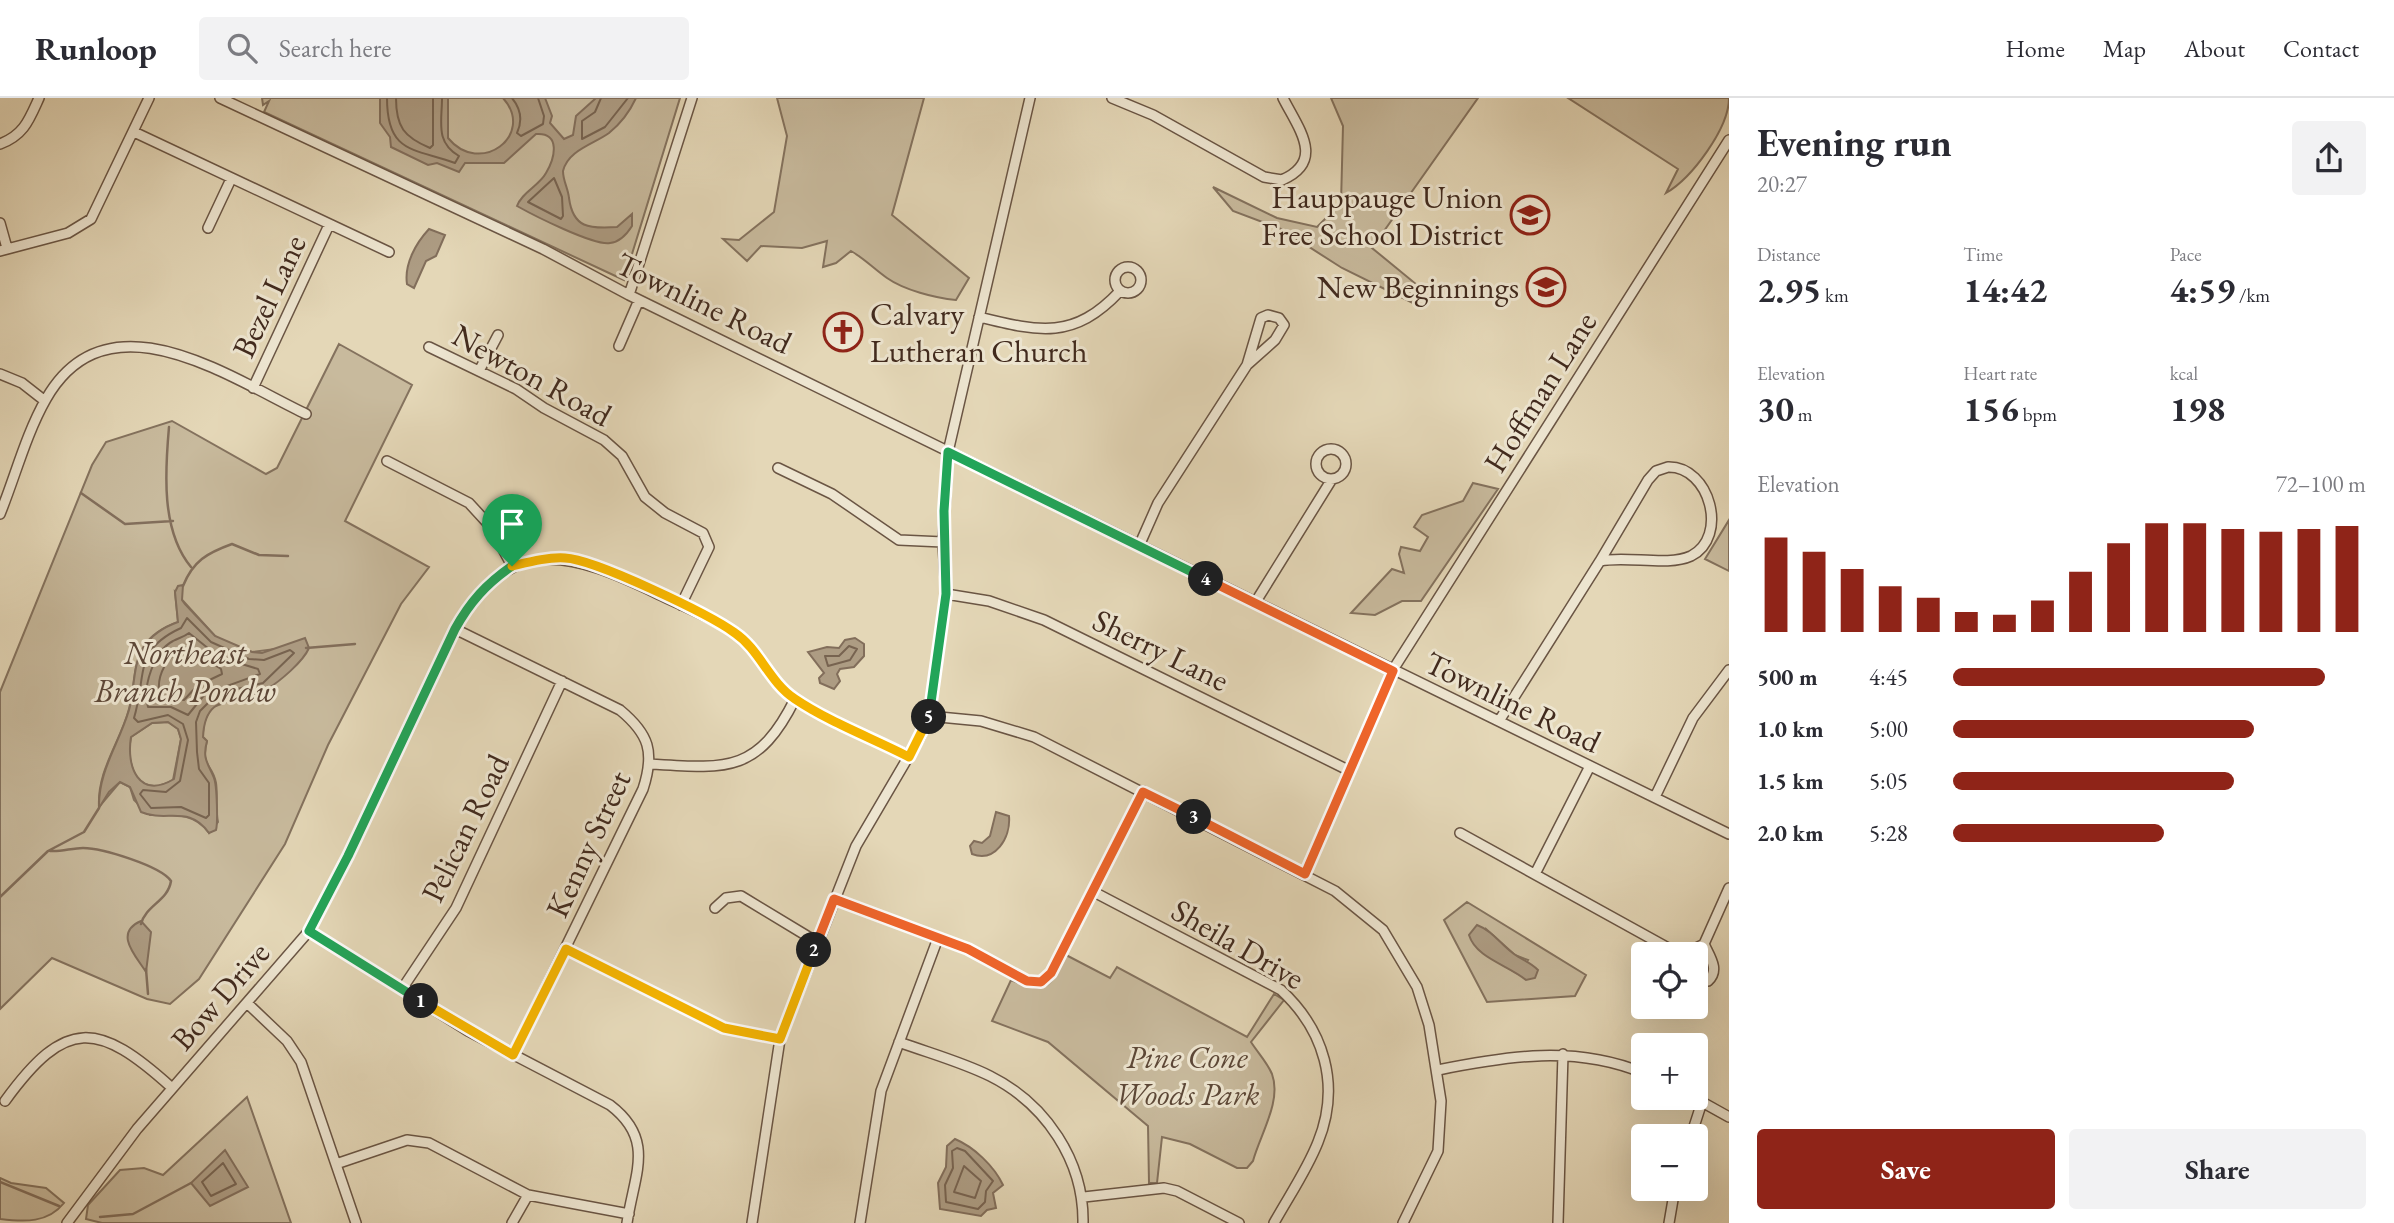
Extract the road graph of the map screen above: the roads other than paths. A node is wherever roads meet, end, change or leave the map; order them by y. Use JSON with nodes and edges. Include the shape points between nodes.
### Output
{"nodes":[{"id":1,"x":39,"y":98,"type":"edge"},
{"id":2,"x":149,"y":98,"type":"edge"},
{"id":3,"x":220,"y":98,"type":"edge"},
{"id":4,"x":692,"y":98,"type":"edge"},
{"id":5,"x":1030,"y":98,"type":"edge"},
{"id":6,"x":1112,"y":98,"type":"edge"},
{"id":7,"x":1283,"y":98,"type":"edge"},
{"id":8,"x":134,"y":132,"type":"junction"},
{"id":9,"x":1729,"y":140,"type":"edge"},
{"id":10,"x":0,"y":144,"type":"edge"},
{"id":11,"x":231,"y":178,"type":"junction"},
{"id":12,"x":0,"y":223,"type":"edge"},
{"id":13,"x":329,"y":225,"type":"junction"},
{"id":14,"x":208,"y":228,"type":"dead end"},
{"id":15,"x":3,"y":250,"type":"edge"},
{"id":16,"x":389,"y":252,"type":"dead end"},
{"id":17,"x":1121,"y":291,"type":"dead end"},
{"id":18,"x":629,"y":295,"type":"junction"},
{"id":19,"x":639,"y":300,"type":"junction"},
{"id":20,"x":979,"y":317,"type":"junction"},
{"id":21,"x":498,"y":335,"type":"dead end"},
{"id":22,"x":619,"y":346,"type":"dead end"},
{"id":23,"x":429,"y":347,"type":"dead end"},
{"id":24,"x":1247,"y":365,"type":"junction"},
{"id":25,"x":479,"y":371,"type":"junction"},
{"id":26,"x":0,"y":374,"type":"edge"},
{"id":27,"x":253,"y":388,"type":"junction"},
{"id":28,"x":45,"y":401,"type":"junction"},
{"id":29,"x":306,"y":414,"type":"dead end"},
{"id":30,"x":948,"y":452,"type":"junction"},
{"id":31,"x":387,"y":460,"type":"dead end"},
{"id":32,"x":778,"y":468,"type":"dead end"},
{"id":33,"x":1332,"y":479,"type":"dead end"},
{"id":34,"x":0,"y":514,"type":"edge"},
{"id":35,"x":943,"y":542,"type":"junction"},
{"id":36,"x":1139,"y":546,"type":"junction"},
{"id":37,"x":1600,"y":561,"type":"junction"},
{"id":38,"x":512,"y":566,"type":"junction"},
{"id":39,"x":946,"y":594,"type":"junction"},
{"id":40,"x":1255,"y":603,"type":"junction"},
{"id":41,"x":681,"y":605,"type":"junction"},
{"id":42,"x":455,"y":629,"type":"junction"},
{"id":43,"x":1729,"y":670,"type":"edge"},
{"id":44,"x":1393,"y":671,"type":"junction"},
{"id":45,"x":562,"y":681,"type":"junction"},
{"id":46,"x":795,"y":699,"type":"junction"},
{"id":47,"x":929,"y":716,"type":"junction"},
{"id":48,"x":1499,"y":721,"type":"junction"},
{"id":49,"x":909,"y":757,"type":"junction"},
{"id":50,"x":651,"y":764,"type":"junction"},
{"id":51,"x":1590,"y":766,"type":"junction"},
{"id":52,"x":1348,"y":770,"type":"junction"},
{"id":53,"x":1143,"y":792,"type":"junction"},
{"id":54,"x":1655,"y":797,"type":"junction"},
{"id":55,"x":1460,"y":832,"type":"dead end"},
{"id":56,"x":1729,"y":834,"type":"edge"},
{"id":57,"x":1305,"y":874,"type":"junction"},
{"id":58,"x":1535,"y":874,"type":"junction"},
{"id":59,"x":1729,"y":888,"type":"edge"},
{"id":60,"x":1092,"y":891,"type":"junction"},
{"id":61,"x":834,"y":899,"type":"junction"},
{"id":62,"x":715,"y":908,"type":"dead end"},
{"id":63,"x":309,"y":931,"type":"junction"},
{"id":64,"x":938,"y":939,"type":"junction"},
{"id":65,"x":817,"y":942,"type":"junction"},
{"id":66,"x":1659,"y":942,"type":"edge"},
{"id":67,"x":1705,"y":942,"type":"edge"},
{"id":68,"x":566,"y":949,"type":"junction"},
{"id":69,"x":1708,"y":953,"type":"edge"},
{"id":70,"x":1708,"y":981,"type":"edge"},
{"id":71,"x":402,"y":989,"type":"junction"},
{"id":72,"x":247,"y":1003,"type":"junction"},
{"id":73,"x":780,"y":1039,"type":"junction"},
{"id":74,"x":899,"y":1042,"type":"junction"},
{"id":75,"x":1563,"y":1054,"type":"junction"},
{"id":76,"x":513,"y":1055,"type":"junction"},
{"id":77,"x":1631,"y":1068,"type":"edge"},
{"id":78,"x":1438,"y":1070,"type":"junction"},
{"id":79,"x":172,"y":1088,"type":"junction"},
{"id":80,"x":5,"y":1101,"type":"dead end"},
{"id":81,"x":1708,"y":1105,"type":"edge"},
{"id":82,"x":1729,"y":1117,"type":"edge"},
{"id":83,"x":336,"y":1164,"type":"junction"},
{"id":84,"x":528,"y":1195,"type":"junction"},
{"id":85,"x":1084,"y":1197,"type":"junction"},
{"id":86,"x":1673,"y":1201,"type":"edge"},
{"id":87,"x":628,"y":1218,"type":"edge"},
{"id":88,"x":67,"y":1223,"type":"edge"},
{"id":89,"x":356,"y":1223,"type":"edge"},
{"id":90,"x":512,"y":1223,"type":"edge"},
{"id":91,"x":752,"y":1223,"type":"edge"},
{"id":92,"x":860,"y":1223,"type":"edge"},
{"id":93,"x":1083,"y":1223,"type":"edge"},
{"id":94,"x":1239,"y":1223,"type":"edge"},
{"id":95,"x":1274,"y":1223,"type":"edge"},
{"id":96,"x":1403,"y":1223,"type":"edge"},
{"id":97,"x":1558,"y":1223,"type":"edge"},
{"id":98,"x":1670,"y":1223,"type":"edge"}],
"edges":[{"from":1,"to":10,"type":"street","via":[[24,129]]},
{"from":2,"to":8,"type":"street"},
{"from":3,"to":18,"type":"street","name":"Townline Road"},
{"from":4,"to":18,"type":"street"},
{"from":5,"to":20,"type":"street"},
{"from":6,"to":7,"type":"street","via":[[1273,180],[1296,172],[1307,153]]},
{"from":8,"to":11,"type":"street"},
{"from":8,"to":15,"type":"street","via":[[91,219],[68,233]]},
{"from":9,"to":44,"type":"street","name":"Hoffman Lane"},
{"from":11,"to":13,"type":"street"},
{"from":11,"to":14,"type":"street"},
{"from":12,"to":15,"type":"street"},
{"from":13,"to":16,"type":"street"},
{"from":13,"to":27,"type":"street","name":"Bezel Lane"},
{"from":17,"to":20,"type":"street","via":[[1099,311],[1068,328],[1051,331]]},
{"from":18,"to":19,"type":"street","name":"Townline Road"},
{"from":19,"to":22,"type":"street"},
{"from":19,"to":30,"type":"street","name":"Townline Road"},
{"from":20,"to":30,"type":"street"},
{"from":21,"to":25,"type":"street"},
{"from":23,"to":25,"type":"street","name":"Newton Road"},
{"from":24,"to":24,"type":"street","via":[[1281,334],[1284,325],[1279,318],[1261,318]]},
{"from":24,"to":36,"type":"street","via":[[1158,503]]},
{"from":25,"to":41,"type":"street","name":"Newton Road","via":[[604,440],[622,456],[645,498],[703,533],[709,547]]},
{"from":26,"to":28,"type":"street","via":[[22,383]]},
{"from":27,"to":28,"type":"street","via":[[169,351],[138,345],[107,349],[82,359]]},
{"from":27,"to":29,"type":"street"},
{"from":28,"to":34,"type":"street"},
{"from":30,"to":35,"type":"street"},
{"from":30,"to":36,"type":"street","name":"Townline Road"},
{"from":31,"to":38,"type":"street","via":[[469,503],[491,527]]},
{"from":32,"to":35,"type":"street","via":[[832,494],[899,540]]},
{"from":33,"to":40,"type":"street"},
{"from":35,"to":39,"type":"street"},
{"from":36,"to":40,"type":"street","name":"Townline Road"},
{"from":37,"to":37,"type":"street","via":[[1656,471],[1678,467],[1698,478],[1711,503],[1713,519],[1707,544],[1679,559]]},
{"from":37,"to":48,"type":"street"},
{"from":38,"to":41,"type":"street","name":"Bow Drive","via":[[566,558],[595,566]]},
{"from":38,"to":42,"type":"street","name":"Bow Drive","via":[[488,583]]},
{"from":39,"to":47,"type":"street"},
{"from":39,"to":52,"type":"street","name":"Sherry Lane","via":[[989,601],[1044,620]]},
{"from":40,"to":44,"type":"street","name":"Townline Road"},
{"from":41,"to":46,"type":"street","name":"Bow Drive","via":[[735,633],[771,679]]},
{"from":42,"to":45,"type":"street","name":"Kenny Street"},
{"from":42,"to":63,"type":"street","name":"Bow Drive"},
{"from":43,"to":54,"type":"street","via":[[1693,718]]},
{"from":44,"to":48,"type":"street","name":"Townline Road"},
{"from":44,"to":52,"type":"street","name":"Hoffman Lane"},
{"from":45,"to":50,"type":"street","name":"Kenny Street","via":[[620,710],[636,724],[647,743]]},
{"from":45,"to":71,"type":"street","name":"Pelican Road","via":[[456,908]]},
{"from":46,"to":49,"type":"street","name":"Bow Drive"},
{"from":46,"to":50,"type":"street","via":[[782,725],[749,758],[727,766]]},
{"from":47,"to":49,"type":"street"},
{"from":47,"to":53,"type":"street","via":[[981,721],[1034,737]]},
{"from":48,"to":51,"type":"street","name":"Townline Road"},
{"from":49,"to":61,"type":"street","via":[[856,846]]},
{"from":50,"to":68,"type":"street","name":"Kenny Street"},
{"from":51,"to":54,"type":"street","name":"Townline Road"},
{"from":51,"to":58,"type":"street"},
{"from":52,"to":57,"type":"street","name":"Hoffman Lane"},
{"from":53,"to":57,"type":"street"},
{"from":53,"to":60,"type":"street"},
{"from":54,"to":56,"type":"street","name":"Townline Road"},
{"from":55,"to":58,"type":"street"},
{"from":57,"to":78,"type":"street","via":[[1364,912],[1397,950],[1418,987]]},
{"from":58,"to":66,"type":"street"},
{"from":59,"to":67,"type":"street"},
{"from":60,"to":64,"type":"street","via":[[1051,973],[1041,982],[1027,981],[968,949]]},
{"from":60,"to":95,"type":"street","name":"Sheila Drive","via":[[1281,990],[1302,1009],[1316,1033],[1329,1095],[1327,1118],[1318,1144]]},
{"from":61,"to":64,"type":"street"},
{"from":61,"to":65,"type":"street"},
{"from":62,"to":65,"type":"street","via":[[726,898],[741,896]]},
{"from":63,"to":71,"type":"street"},
{"from":63,"to":72,"type":"street","name":"Bow Drive"},
{"from":64,"to":74,"type":"street"},
{"from":65,"to":73,"type":"street"},
{"from":68,"to":73,"type":"street","via":[[724,1028]]},
{"from":68,"to":76,"type":"street","name":"Kenny Street"},
{"from":69,"to":70,"type":"street","via":[[1715,969]]},
{"from":71,"to":76,"type":"street"},
{"from":72,"to":79,"type":"street","name":"Bow Drive"},
{"from":72,"to":83,"type":"street","via":[[287,1041],[301,1062]]},
{"from":73,"to":91,"type":"street"},
{"from":74,"to":85,"type":"street","via":[[991,1077],[1020,1095],[1062,1142]]},
{"from":74,"to":92,"type":"street","via":[[881,1091]]},
{"from":75,"to":77,"type":"street","via":[[1606,1059]]},
{"from":75,"to":78,"type":"street"},
{"from":75,"to":97,"type":"street"},
{"from":76,"to":87,"type":"street","via":[[626,1117],[637,1135],[639,1160]]},
{"from":78,"to":96,"type":"street","via":[[1437,1151]]},
{"from":79,"to":80,"type":"street","via":[[118,1045],[96,1037],[76,1037],[59,1043],[40,1059]]},
{"from":79,"to":88,"type":"street","name":"Bow Drive"},
{"from":81,"to":82,"type":"street"},
{"from":83,"to":84,"type":"street","via":[[407,1140],[429,1143]]},
{"from":83,"to":89,"type":"street"},
{"from":84,"to":87,"type":"street"},
{"from":84,"to":90,"type":"street"},
{"from":85,"to":93,"type":"street"},
{"from":85,"to":94,"type":"street","via":[[1164,1188]]},
{"from":86,"to":98,"type":"street"}]}
